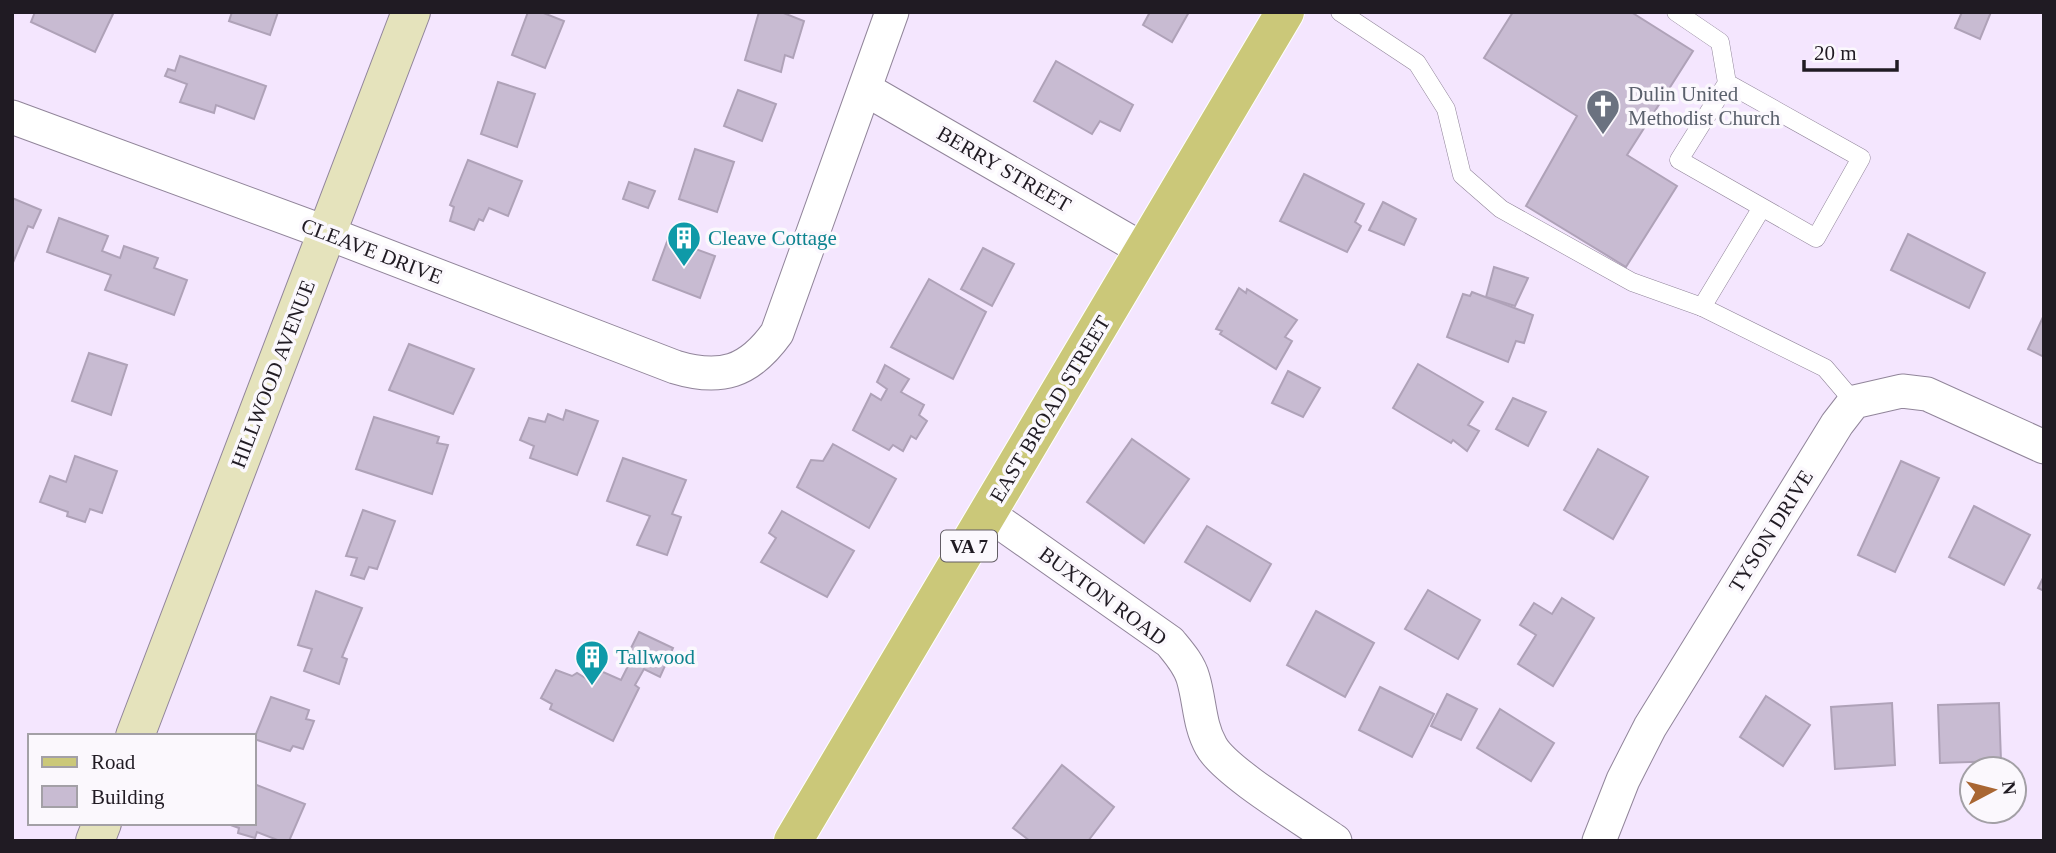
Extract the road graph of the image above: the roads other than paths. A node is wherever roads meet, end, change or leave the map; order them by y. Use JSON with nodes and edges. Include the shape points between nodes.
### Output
{"nodes":[{"id":1,"x":411,"y":12,"type":"edge"},
{"id":2,"x":892,"y":12,"type":"edge"},
{"id":3,"x":1284,"y":12,"type":"edge"},
{"id":4,"x":1340,"y":12,"type":"edge"},
{"id":5,"x":1676,"y":12,"type":"edge"},
{"id":6,"x":1727,"y":83,"type":"junction"},
{"id":7,"x":865,"y":89,"type":"junction"},
{"id":8,"x":12,"y":117,"type":"edge"},
{"id":9,"x":1761,"y":209,"type":"junction"},
{"id":10,"x":327,"y":233,"type":"junction"},
{"id":11,"x":1144,"y":250,"type":"junction"},
{"id":12,"x":1702,"y":307,"type":"junction"},
{"id":13,"x":1854,"y":402,"type":"junction"},
{"id":14,"x":2044,"y":447,"type":"edge"},
{"id":15,"x":988,"y":514,"type":"junction"},
{"id":16,"x":136,"y":734,"type":"edge"},
{"id":17,"x":793,"y":841,"type":"edge"},
{"id":18,"x":1335,"y":841,"type":"edge"},
{"id":19,"x":1599,"y":841,"type":"edge"}],
"edges":[{"from":1,"to":10,"type":"main road","name":"HILLWOOD AVENUE"},
{"from":2,"to":7,"type":"street"},
{"from":3,"to":11,"type":"main road","name":"EAST BROAD STREET","number":"VA 7"},
{"from":4,"to":12,"type":"lane","via":[[1417,63],[1446,109],[1462,175],[1501,209],[1632,282]]},
{"from":5,"to":6,"type":"lane","via":[[1720,42]]},
{"from":6,"to":9,"type":"lane","via":[[1679,160]]},
{"from":6,"to":9,"type":"lane","via":[[1861,158],[1816,238]]},
{"from":7,"to":10,"type":"street","name":"CLEAVE DRIVE","via":[[777,333],[763,352],[744,366],[722,373],[697,373],[675,366]]},
{"from":7,"to":11,"type":"street","name":"BERRY STREET"},
{"from":8,"to":10,"type":"street","name":"CLEAVE DRIVE"},
{"from":9,"to":12,"type":"lane"},
{"from":10,"to":16,"type":"main road","name":"HILLWOOD AVENUE"},
{"from":11,"to":15,"type":"main road","name":"EAST BROAD STREET","number":"VA 7"},
{"from":12,"to":13,"type":"lane","via":[[1825,368]]},
{"from":13,"to":14,"type":"street","via":[[1902,391],[1927,394]]},
{"from":13,"to":19,"type":"street","name":"TYSON DRIVE","via":[[1650,727]]},
{"from":15,"to":17,"type":"main road","name":"EAST BROAD STREET","number":"VA 7"},
{"from":15,"to":18,"type":"street","name":"BUXTON ROAD","via":[[1170,642],[1193,678],[1204,732],[1213,750]]}]}
